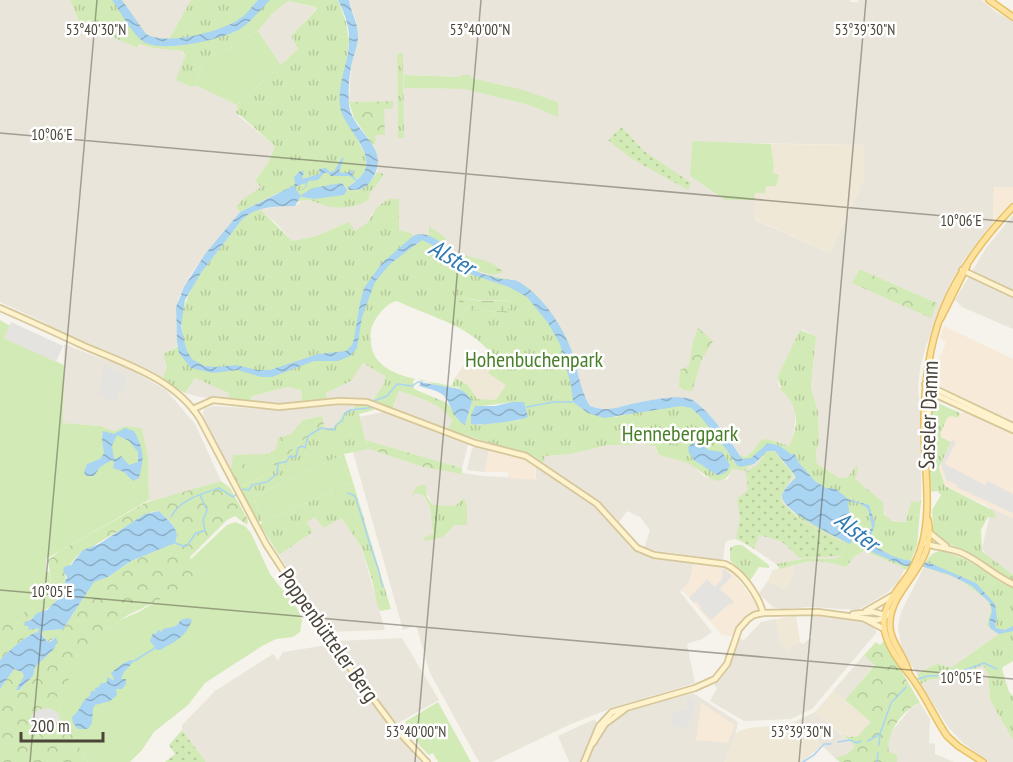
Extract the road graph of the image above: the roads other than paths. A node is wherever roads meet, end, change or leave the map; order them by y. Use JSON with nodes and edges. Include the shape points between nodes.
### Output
{"nodes":[{"id":1,"x":989,"y":0,"type":"edge"},
{"id":2,"x":1011,"y":14,"type":"edge"},
{"id":3,"x":1013,"y":207,"type":"edge"},
{"id":4,"x":964,"y":271,"type":"junction"},
{"id":5,"x":1013,"y":294,"type":"edge"},
{"id":6,"x":0,"y":308,"type":"edge"},
{"id":7,"x":925,"y":384,"type":"junction"},
{"id":8,"x":937,"y":395,"type":"junction"},
{"id":9,"x":193,"y":409,"type":"junction"},
{"id":10,"x":1013,"y":428,"type":"edge"},
{"id":11,"x":924,"y":435,"type":"junction"},
{"id":12,"x":926,"y":512,"type":"junction"},
{"id":13,"x":930,"y":533,"type":"junction"},
{"id":14,"x":926,"y":543,"type":"junction"},
{"id":15,"x":948,"y":548,"type":"junction"},
{"id":16,"x":915,"y":568,"type":"junction"},
{"id":17,"x":1013,"y":584,"type":"edge"},
{"id":18,"x":894,"y":595,"type":"junction"},
{"id":19,"x":763,"y":613,"type":"junction"},
{"id":20,"x":862,"y":614,"type":"junction"},
{"id":21,"x":886,"y":618,"type":"junction"},
{"id":22,"x":884,"y":629,"type":"junction"},
{"id":23,"x":910,"y":674,"type":"junction"},
{"id":24,"x":427,"y":762,"type":"edge"},
{"id":25,"x":584,"y":762,"type":"edge"},
{"id":26,"x":982,"y":762,"type":"edge"}],
"edges":[{"from":1,"to":2,"type":"main road"},
{"from":3,"to":4,"type":"main road","name":"Saseler Damm"},
{"from":4,"to":5,"type":"main road"},
{"from":4,"to":7,"type":"main road","name":"Saseler Damm","via":[[940,320]]},
{"from":6,"to":9,"type":"main road","via":[[138,369]]},
{"from":7,"to":8,"type":"main road"},
{"from":7,"to":10,"type":"main road"},
{"from":7,"to":11,"type":"main road","name":"Saseler Damm"},
{"from":8,"to":10,"type":"main road"},
{"from":8,"to":11,"type":"main road","via":[[931,401]]},
{"from":9,"to":19,"type":"main road","via":[[213,400],[279,407],[354,400],[471,442],[526,456],[597,504],[644,552],[732,567],[761,604]]},
{"from":9,"to":24,"type":"main road","name":"Poppenbütteler Berg","via":[[266,544],[328,639],[395,728]]},
{"from":11,"to":12,"type":"main road","name":"Saseler Damm"},
{"from":12,"to":13,"type":"main road","name":"Saseler Damm"},
{"from":12,"to":14,"type":"main road","name":"Saseler Damm"},
{"from":13,"to":14,"type":"main road","name":"Saseler Damm"},
{"from":13,"to":15,"type":"main road"},
{"from":14,"to":15,"type":"main road"},
{"from":14,"to":16,"type":"main road","name":"Saseler Damm"},
{"from":15,"to":17,"type":"main road","via":[[971,557]]},
{"from":16,"to":18,"type":"main road","name":"Saseler Damm"},
{"from":16,"to":21,"type":"main road","name":"Saseler Damm"},
{"from":18,"to":20,"type":"main road"},
{"from":18,"to":21,"type":"main road","name":"Saseler Damm"},
{"from":19,"to":20,"type":"main road"},
{"from":19,"to":25,"type":"main road","via":[[743,624],[727,664],[711,682],[615,711],[603,720]]},
{"from":20,"to":21,"type":"main road"},
{"from":20,"to":22,"type":"main road"},
{"from":21,"to":22,"type":"main road"},
{"from":21,"to":23,"type":"main road"},
{"from":22,"to":23,"type":"main road"},
{"from":23,"to":26,"type":"main road","via":[[947,736]]}]}
